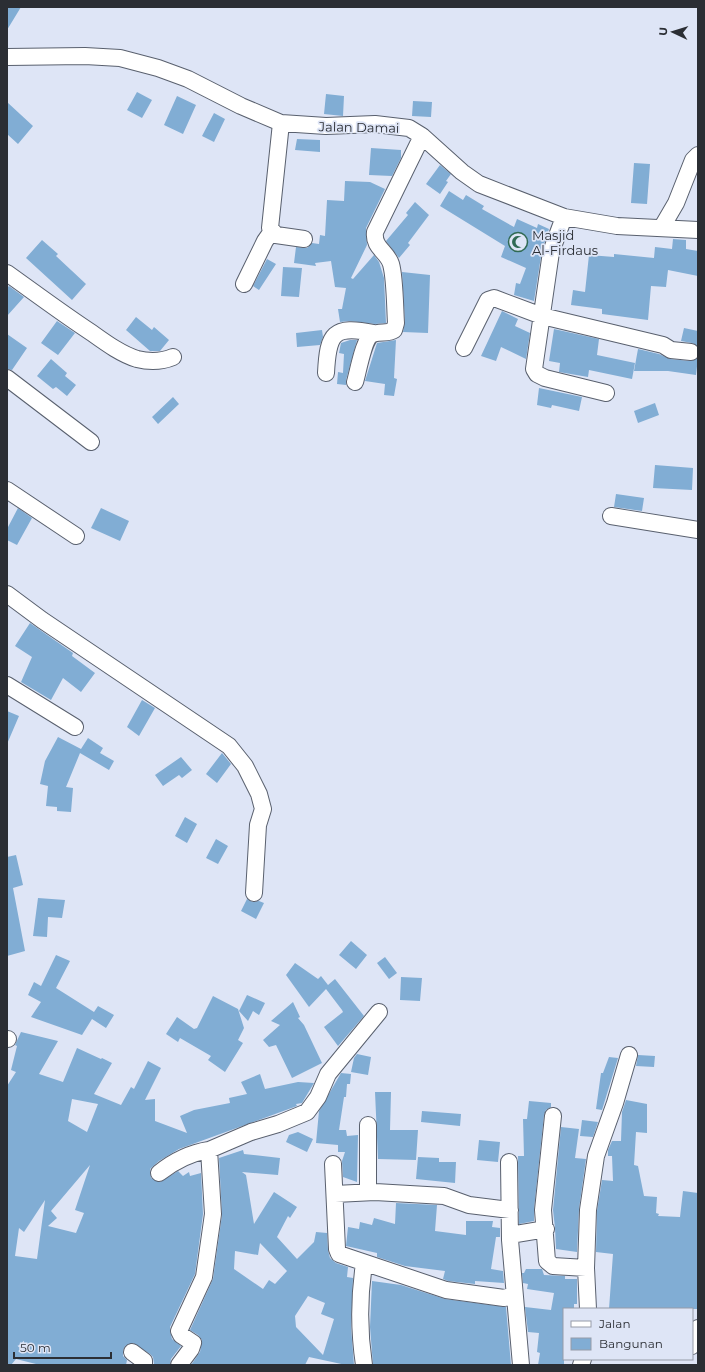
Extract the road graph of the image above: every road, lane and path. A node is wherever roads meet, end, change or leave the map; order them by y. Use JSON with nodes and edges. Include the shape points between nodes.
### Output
{"nodes":[{"id":1,"x":9,"y":60,"type":"edge"},
{"id":2,"x":282,"y":123,"type":"junction"},
{"id":3,"x":422,"y":136,"type":"junction"},
{"id":4,"x":698,"y":155,"type":"edge"},
{"id":5,"x":564,"y":217,"type":"junction"},
{"id":6,"x":662,"y":228,"type":"junction"},
{"id":7,"x":698,"y":230,"type":"edge"},
{"id":8,"x":272,"y":231,"type":"junction"},
{"id":9,"x":304,"y":238,"type":"dead end"},
{"id":10,"x":7,"y":273,"type":"edge"},
{"id":11,"x":244,"y":284,"type":"dead end"},
{"id":12,"x":542,"y":316,"type":"junction"},
{"id":13,"x":374,"y":333,"type":"junction"},
{"id":14,"x":464,"y":348,"type":"dead end"},
{"id":15,"x":691,"y":352,"type":"dead end"},
{"id":16,"x":173,"y":357,"type":"dead end"},
{"id":17,"x":326,"y":373,"type":"dead end"},
{"id":18,"x":7,"y":378,"type":"edge"},
{"id":19,"x":355,"y":382,"type":"dead end"},
{"id":20,"x":606,"y":393,"type":"dead end"},
{"id":21,"x":91,"y":442,"type":"dead end"},
{"id":22,"x":7,"y":490,"type":"edge"},
{"id":23,"x":611,"y":516,"type":"dead end"},
{"id":24,"x":698,"y":530,"type":"edge"},
{"id":25,"x":76,"y":536,"type":"dead end"},
{"id":26,"x":7,"y":594,"type":"edge"},
{"id":27,"x":7,"y":685,"type":"edge"},
{"id":28,"x":75,"y":727,"type":"dead end"},
{"id":29,"x":254,"y":893,"type":"dead end"},
{"id":30,"x":379,"y":1012,"type":"dead end"},
{"id":31,"x":629,"y":1055,"type":"dead end"},
{"id":32,"x":553,"y":1116,"type":"dead end"},
{"id":33,"x":368,"y":1126,"type":"dead end"},
{"id":34,"x":209,"y":1150,"type":"junction"},
{"id":35,"x":509,"y":1162,"type":"dead end"},
{"id":36,"x":333,"y":1164,"type":"dead end"},
{"id":37,"x":159,"y":1173,"type":"dead end"},
{"id":38,"x":368,"y":1192,"type":"junction"},
{"id":39,"x":334,"y":1194,"type":"junction"},
{"id":40,"x":510,"y":1210,"type":"junction"},
{"id":41,"x":546,"y":1229,"type":"junction"},
{"id":42,"x":510,"y":1235,"type":"junction"},
{"id":43,"x":364,"y":1264,"type":"junction"},
{"id":44,"x":586,"y":1268,"type":"junction"},
{"id":45,"x":514,"y":1295,"type":"junction"},
{"id":46,"x":588,"y":1308,"type":"edge"},
{"id":47,"x":698,"y":1328,"type":"edge"},
{"id":48,"x":693,"y":1343,"type":"edge"},
{"id":49,"x":132,"y":1352,"type":"dead end"},
{"id":50,"x":144,"y":1365,"type":"edge"},
{"id":51,"x":179,"y":1365,"type":"edge"},
{"id":52,"x":364,"y":1365,"type":"edge"},
{"id":53,"x":521,"y":1365,"type":"edge"}],
"edges":[{"from":1,"to":2,"type":"street","name":"Jalan Damai","via":[[85,56],[120,58],[188,79],[247,109]]},
{"from":2,"to":3,"type":"street","name":"Jalan Damai","via":[[399,126],[409,128]]},
{"from":2,"to":8,"type":"street","via":[[270,228]]},
{"from":3,"to":5,"type":"street","name":"Jalan Damai","via":[[479,184]]},
{"from":3,"to":13,"type":"street","via":[[375,232],[377,246],[391,264],[396,323],[394,330],[390,332]]},
{"from":4,"to":6,"type":"street","via":[[693,160],[676,203]]},
{"from":5,"to":6,"type":"street","name":"Jalan Damai","via":[[617,226]]},
{"from":5,"to":12,"type":"street","via":[[551,252]]},
{"from":6,"to":7,"type":"street","name":"Jalan Damai"},
{"from":8,"to":9,"type":"street","via":[[276,235]]},
{"from":8,"to":11,"type":"street"},
{"from":10,"to":16,"type":"street","via":[[105,342],[128,355],[137,359],[157,361]]},
{"from":12,"to":14,"type":"street","via":[[494,298],[488,300]]},
{"from":12,"to":15,"type":"street","via":[[663,345],[671,350]]},
{"from":12,"to":20,"type":"street","via":[[534,369],[537,374]]},
{"from":13,"to":17,"type":"street","via":[[356,330],[339,332],[331,338],[327,351]]},
{"from":13,"to":19,"type":"street","via":[[366,339]]},
{"from":18,"to":21,"type":"street"},
{"from":22,"to":25,"type":"street"},
{"from":23,"to":24,"type":"street"},
{"from":26,"to":29,"type":"street","via":[[229,746],[245,766],[259,794],[263,809],[258,825]]},
{"from":27,"to":28,"type":"street"},
{"from":30,"to":34,"type":"street","via":[[328,1074],[308,1112]]},
{"from":31,"to":44,"type":"street","via":[[596,1156],[588,1210]]},
{"from":32,"to":41,"type":"street","via":[[543,1210]]},
{"from":33,"to":38,"type":"street"},
{"from":34,"to":37,"type":"street","via":[[171,1163]]},
{"from":34,"to":51,"type":"street","via":[[213,1214],[204,1276],[179,1331],[193,1343]]},
{"from":35,"to":40,"type":"street"},
{"from":36,"to":39,"type":"street"},
{"from":38,"to":39,"type":"street"},
{"from":38,"to":40,"type":"street","via":[[444,1196],[469,1205]]},
{"from":39,"to":43,"type":"street","via":[[339,1254]]},
{"from":40,"to":42,"type":"street"},
{"from":41,"to":42,"type":"street"},
{"from":41,"to":44,"type":"street","via":[[547,1261],[553,1266]]},
{"from":42,"to":45,"type":"street"},
{"from":43,"to":45,"type":"street","via":[[446,1290],[504,1298]]},
{"from":43,"to":52,"type":"street","via":[[360,1300]]},
{"from":44,"to":46,"type":"street"},
{"from":45,"to":53,"type":"street"},
{"from":47,"to":48,"type":"street"},
{"from":49,"to":50,"type":"street","via":[[144,1361]]}]}
